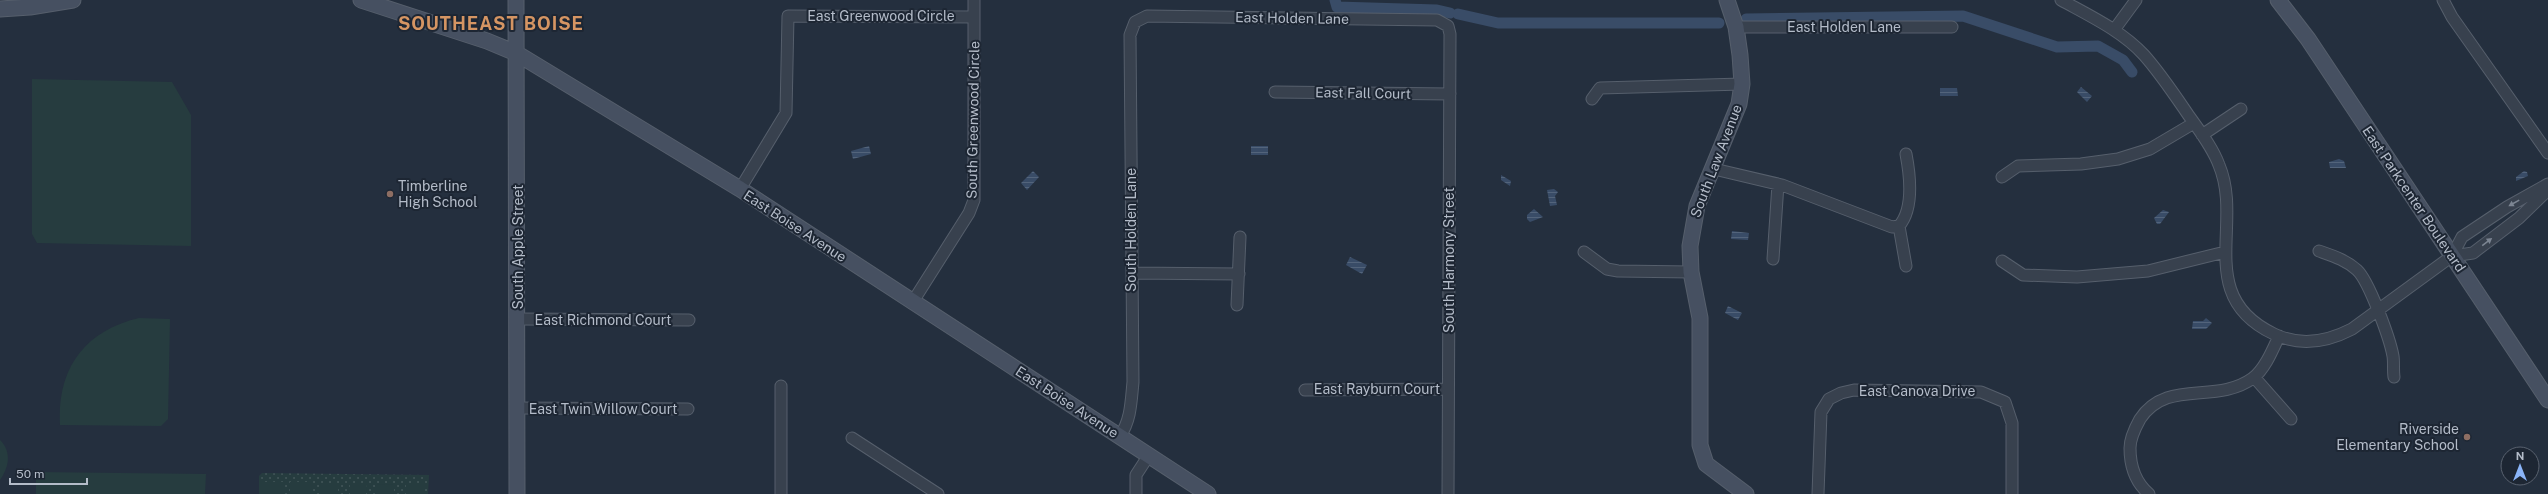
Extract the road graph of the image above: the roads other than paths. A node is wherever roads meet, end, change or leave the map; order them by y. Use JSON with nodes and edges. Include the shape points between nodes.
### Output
{"nodes":[{"id":1,"x":73,"y":0,"type":"edge"},
{"id":2,"x":361,"y":0,"type":"edge"},
{"id":3,"x":516,"y":0,"type":"edge"},
{"id":4,"x":974,"y":0,"type":"edge"},
{"id":5,"x":1727,"y":0,"type":"edge"},
{"id":6,"x":2061,"y":0,"type":"edge"},
{"id":7,"x":2136,"y":0,"type":"edge"},
{"id":8,"x":2278,"y":0,"type":"edge"},
{"id":9,"x":2442,"y":0,"type":"edge"},
{"id":10,"x":0,"y":9,"type":"edge"},
{"id":11,"x":974,"y":17,"type":"junction"},
{"id":12,"x":1135,"y":22,"type":"joint"},
{"id":13,"x":1448,"y":26,"type":"joint"},
{"id":14,"x":1736,"y":27,"type":"junction"},
{"id":15,"x":1952,"y":27,"type":"dead end"},
{"id":16,"x":2114,"y":30,"type":"junction"},
{"id":17,"x":516,"y":53,"type":"junction"},
{"id":18,"x":1742,"y":84,"type":"junction"},
{"id":19,"x":1275,"y":92,"type":"dead end"},
{"id":20,"x":1450,"y":94,"type":"junction"},
{"id":21,"x":1592,"y":99,"type":"dead end"},
{"id":22,"x":2241,"y":109,"type":"dead end"},
{"id":23,"x":2194,"y":123,"type":"junction"},
{"id":24,"x":2202,"y":135,"type":"junction"},
{"id":25,"x":2548,"y":153,"type":"edge"},
{"id":26,"x":1906,"y":154,"type":"dead end"},
{"id":27,"x":1714,"y":169,"type":"junction"},
{"id":28,"x":2002,"y":177,"type":"dead end"},
{"id":29,"x":1778,"y":184,"type":"junction"},
{"id":30,"x":2548,"y":184,"type":"edge"},
{"id":31,"x":740,"y":189,"type":"junction"},
{"id":32,"x":2548,"y":190,"type":"edge"},
{"id":33,"x":1899,"y":226,"type":"junction"},
{"id":34,"x":1240,"y":237,"type":"dead end"},
{"id":35,"x":2319,"y":251,"type":"dead end"},
{"id":36,"x":1584,"y":252,"type":"dead end"},
{"id":37,"x":2225,"y":252,"type":"junction"},
{"id":38,"x":2452,"y":256,"type":"junction"},
{"id":39,"x":1773,"y":259,"type":"dead end"},
{"id":40,"x":2002,"y":261,"type":"dead end"},
{"id":41,"x":1906,"y":266,"type":"dead end"},
{"id":42,"x":1691,"y":272,"type":"junction"},
{"id":43,"x":1132,"y":274,"type":"junction"},
{"id":44,"x":1239,"y":274,"type":"junction"},
{"id":45,"x":912,"y":303,"type":"junction"},
{"id":46,"x":1238,"y":305,"type":"dead end"},
{"id":47,"x":2377,"y":312,"type":"junction"},
{"id":48,"x":518,"y":320,"type":"junction"},
{"id":49,"x":689,"y":320,"type":"dead end"},
{"id":50,"x":2278,"y":336,"type":"junction"},
{"id":51,"x":2254,"y":377,"type":"junction"},
{"id":52,"x":2394,"y":377,"type":"dead end"},
{"id":53,"x":781,"y":386,"type":"dead end"},
{"id":54,"x":1448,"y":389,"type":"junction"},
{"id":55,"x":1305,"y":390,"type":"dead end"},
{"id":56,"x":2548,"y":400,"type":"edge"},
{"id":57,"x":518,"y":408,"type":"junction"},
{"id":58,"x":688,"y":409,"type":"dead end"},
{"id":59,"x":2291,"y":419,"type":"dead end"},
{"id":60,"x":1120,"y":436,"type":"junction"},
{"id":61,"x":852,"y":438,"type":"dead end"},
{"id":62,"x":1149,"y":455,"type":"junction"},
{"id":63,"x":517,"y":494,"type":"edge"},
{"id":64,"x":781,"y":494,"type":"edge"},
{"id":65,"x":938,"y":494,"type":"edge"},
{"id":66,"x":1136,"y":494,"type":"edge"},
{"id":67,"x":1208,"y":494,"type":"edge"},
{"id":68,"x":1448,"y":494,"type":"edge"},
{"id":69,"x":1746,"y":494,"type":"edge"},
{"id":70,"x":1818,"y":494,"type":"edge"},
{"id":71,"x":2012,"y":494,"type":"edge"},
{"id":72,"x":2149,"y":494,"type":"edge"}],
"edges":[{"from":1,"to":10,"type":"street"},
{"from":2,"to":17,"type":"street","name":"East Boise Avenue"},
{"from":3,"to":17,"type":"street","name":"South Apple Street"},
{"from":4,"to":11,"type":"street","name":"South Greenwood Circle"},
{"from":5,"to":14,"type":"street","name":"South Law Avenue"},
{"from":6,"to":16,"type":"street"},
{"from":7,"to":16,"type":"street"},
{"from":8,"to":38,"type":"street","name":"East Parkcenter Boulevard","via":[[2308,39]]},
{"from":9,"to":25,"type":"street"},
{"from":11,"to":31,"type":"street","name":"East Greenwood Circle","via":[[788,16],[786,113]]},
{"from":11,"to":45,"type":"street","name":"South Greenwood Circle","via":[[974,200],[969,213]]},
{"from":12,"to":13,"type":"street","name":"East Holden Lane","via":[[1148,16],[1163,16],[1437,20]]},
{"from":12,"to":43,"type":"street","name":"South Holden Lane","via":[[1130,35]]},
{"from":13,"to":20,"type":"street","name":"South Harmony Street"},
{"from":14,"to":15,"type":"street","name":"East Holden Lane"},
{"from":14,"to":18,"type":"street","name":"South Law Avenue"},
{"from":16,"to":23,"type":"street","via":[[2144,54]]},
{"from":17,"to":31,"type":"street","name":"East Boise Avenue"},
{"from":17,"to":48,"type":"street","name":"South Apple Street"},
{"from":18,"to":21,"type":"street","via":[[1600,88]]},
{"from":18,"to":27,"type":"street","name":"South Law Avenue","via":[[1733,123]]},
{"from":19,"to":20,"type":"street","name":"East Fall Court"},
{"from":20,"to":54,"type":"street","name":"South Harmony Street"},
{"from":22,"to":24,"type":"street"},
{"from":23,"to":24,"type":"street"},
{"from":23,"to":28,"type":"street","via":[[2150,149],[2118,159],[2081,164],[2018,166]]},
{"from":24,"to":37,"type":"street","via":[[2223,175],[2226,208]]},
{"from":26,"to":33,"type":"street","via":[[1910,172],[1907,213]]},
{"from":27,"to":29,"type":"street"},
{"from":27,"to":42,"type":"street","name":"South Law Avenue","via":[[1697,206],[1692,224]]},
{"from":29,"to":33,"type":"street","via":[[1886,226]]},
{"from":29,"to":39,"type":"street"},
{"from":30,"to":38,"type":"street","one_way":true,"via":[[2507,206],[2462,237]]},
{"from":31,"to":45,"type":"street","name":"East Boise Avenue"},
{"from":38,"to":32,"type":"street","one_way":true,"via":[[2473,253],[2519,218]]},
{"from":33,"to":41,"type":"street"},
{"from":34,"to":44,"type":"street"},
{"from":35,"to":47,"type":"street","via":[[2346,261],[2359,271]]},
{"from":36,"to":42,"type":"street","via":[[1607,269]]},
{"from":37,"to":40,"type":"street","via":[[2148,271],[2077,277],[2022,275]]},
{"from":37,"to":50,"type":"street","via":[[2226,269],[2239,305],[2263,329]]},
{"from":38,"to":47,"type":"street"},
{"from":38,"to":56,"type":"street","name":"East Parkcenter Boulevard"},
{"from":42,"to":69,"type":"street","name":"South Law Avenue","via":[[1700,318],[1700,445],[1706,464]]},
{"from":43,"to":44,"type":"street"},
{"from":43,"to":60,"type":"street","name":"South Holden Lane","via":[[1131,409],[1126,428]]},
{"from":44,"to":46,"type":"street"},
{"from":45,"to":60,"type":"street","name":"East Boise Avenue"},
{"from":47,"to":50,"type":"street","via":[[2335,338],[2318,342],[2299,342]]},
{"from":47,"to":52,"type":"street","via":[[2392,352]]},
{"from":48,"to":49,"type":"street","name":"East Richmond Court"},
{"from":48,"to":57,"type":"street","name":"South Apple Street"},
{"from":50,"to":51,"type":"street","via":[[2272,353]]},
{"from":51,"to":59,"type":"street"},
{"from":51,"to":72,"type":"street","via":[[2233,388],[2211,394],[2185,393],[2166,398],[2146,410],[2132,437],[2130,458],[2133,474],[2140,487]]},
{"from":53,"to":64,"type":"street"},
{"from":54,"to":55,"type":"street","name":"East Rayburn Court"},
{"from":54,"to":68,"type":"street","name":"South Harmony Street"},
{"from":57,"to":58,"type":"street","name":"East Twin Willow Court"},
{"from":57,"to":63,"type":"street","name":"South Apple Street"},
{"from":60,"to":62,"type":"street","name":"East Boise Avenue"},
{"from":61,"to":65,"type":"street"},
{"from":62,"to":66,"type":"street","via":[[1136,475]]},
{"from":62,"to":67,"type":"street","name":"East Boise Avenue"},
{"from":70,"to":71,"type":"street","name":"East Canova Drive","via":[[1821,412],[1829,400],[1854,390],[1981,392],[2005,402],[2012,423]]}]}
